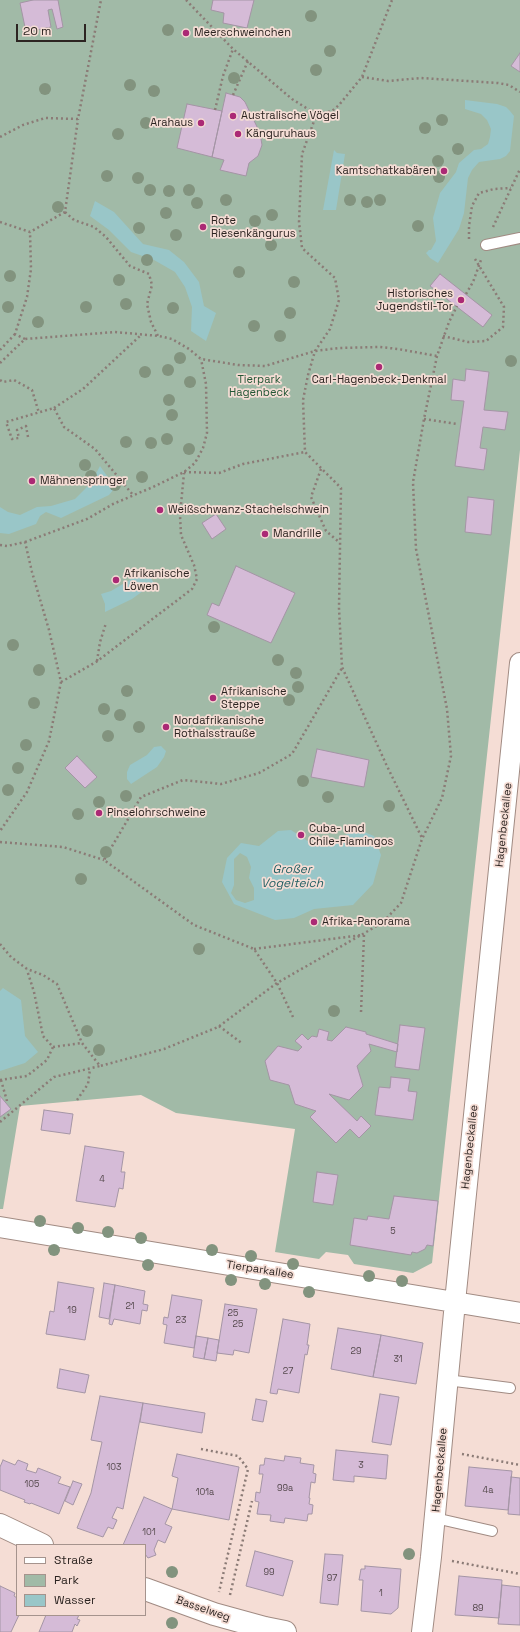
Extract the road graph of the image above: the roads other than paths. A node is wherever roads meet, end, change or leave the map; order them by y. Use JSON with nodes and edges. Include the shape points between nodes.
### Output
{"nodes":[{"id":1,"x":520,"y":238,"type":"edge"},
{"id":2,"x":486,"y":245,"type":"dead end"},
{"id":3,"x":520,"y":663,"type":"edge"},
{"id":4,"x":0,"y":1226,"type":"edge"},
{"id":5,"x":454,"y":1302,"type":"junction"},
{"id":6,"x":520,"y":1313,"type":"edge"},
{"id":7,"x":448,"y":1380,"type":"junction"},
{"id":8,"x":510,"y":1388,"type":"dead end"},
{"id":9,"x":435,"y":1518,"type":"junction"},
{"id":10,"x":0,"y":1526,"type":"edge"},
{"id":11,"x":492,"y":1531,"type":"dead end"},
{"id":12,"x":40,"y":1544,"type":"edge"},
{"id":13,"x":146,"y":1589,"type":"edge"},
{"id":14,"x":285,"y":1632,"type":"edge"},
{"id":15,"x":422,"y":1632,"type":"edge"}],
"edges":[{"from":1,"to":2,"type":"lane"},
{"from":3,"to":5,"type":"street","name":"Hagenbeckallee"},
{"from":4,"to":5,"type":"street","name":"Tierparkallee"},
{"from":5,"to":6,"type":"street","name":"Tierparkallee"},
{"from":5,"to":7,"type":"street","name":"Hagenbeckallee"},
{"from":7,"to":8,"type":"lane"},
{"from":7,"to":9,"type":"street","name":"Hagenbeckallee"},
{"from":9,"to":11,"type":"lane"},
{"from":9,"to":15,"type":"street","name":"Hagenbeckallee"},
{"from":10,"to":12,"type":"street"},
{"from":13,"to":14,"type":"street","name":"Basselweg","via":[[219,1615]]}]}
